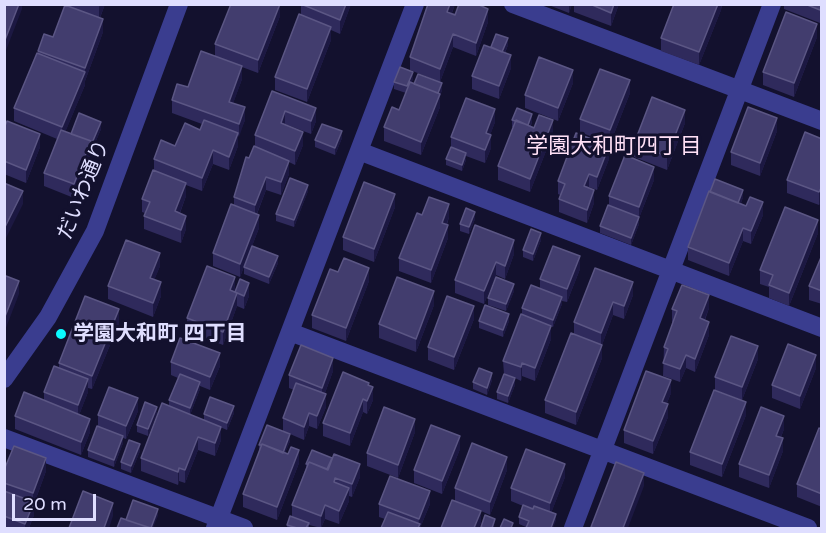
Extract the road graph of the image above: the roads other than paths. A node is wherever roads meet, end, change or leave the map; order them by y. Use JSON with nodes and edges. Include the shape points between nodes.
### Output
{"nodes":[{"id":1,"x":179,"y":4,"type":"edge"},
{"id":2,"x":415,"y":4,"type":"edge"},
{"id":3,"x":513,"y":4,"type":"edge"},
{"id":4,"x":772,"y":4,"type":"edge"},
{"id":5,"x":740,"y":90,"type":"junction"},
{"id":6,"x":822,"y":121,"type":"edge"},
{"id":7,"x":359,"y":151,"type":"junction"},
{"id":8,"x":671,"y":270,"type":"junction"},
{"id":9,"x":822,"y":328,"type":"edge"},
{"id":10,"x":290,"y":332,"type":"junction"},
{"id":11,"x":4,"y":379,"type":"edge"},
{"id":12,"x":4,"y":438,"type":"edge"},
{"id":13,"x":602,"y":450,"type":"junction"},
{"id":14,"x":217,"y":524,"type":"edge"},
{"id":15,"x":244,"y":528,"type":"edge"},
{"id":16,"x":573,"y":528,"type":"edge"},
{"id":17,"x":808,"y":528,"type":"edge"}],
"edges":[{"from":1,"to":11,"type":"street","name":"だいわ通り","via":[[95,231],[48,316]]},
{"from":2,"to":7,"type":"street"},
{"from":3,"to":5,"type":"street"},
{"from":4,"to":5,"type":"street"},
{"from":5,"to":6,"type":"street"},
{"from":5,"to":8,"type":"street"},
{"from":7,"to":8,"type":"street"},
{"from":7,"to":10,"type":"street"},
{"from":8,"to":9,"type":"street"},
{"from":8,"to":13,"type":"street"},
{"from":10,"to":13,"type":"street"},
{"from":10,"to":14,"type":"street"},
{"from":12,"to":14,"type":"street"},
{"from":13,"to":16,"type":"street"},
{"from":13,"to":17,"type":"street"},
{"from":14,"to":15,"type":"street"}]}
